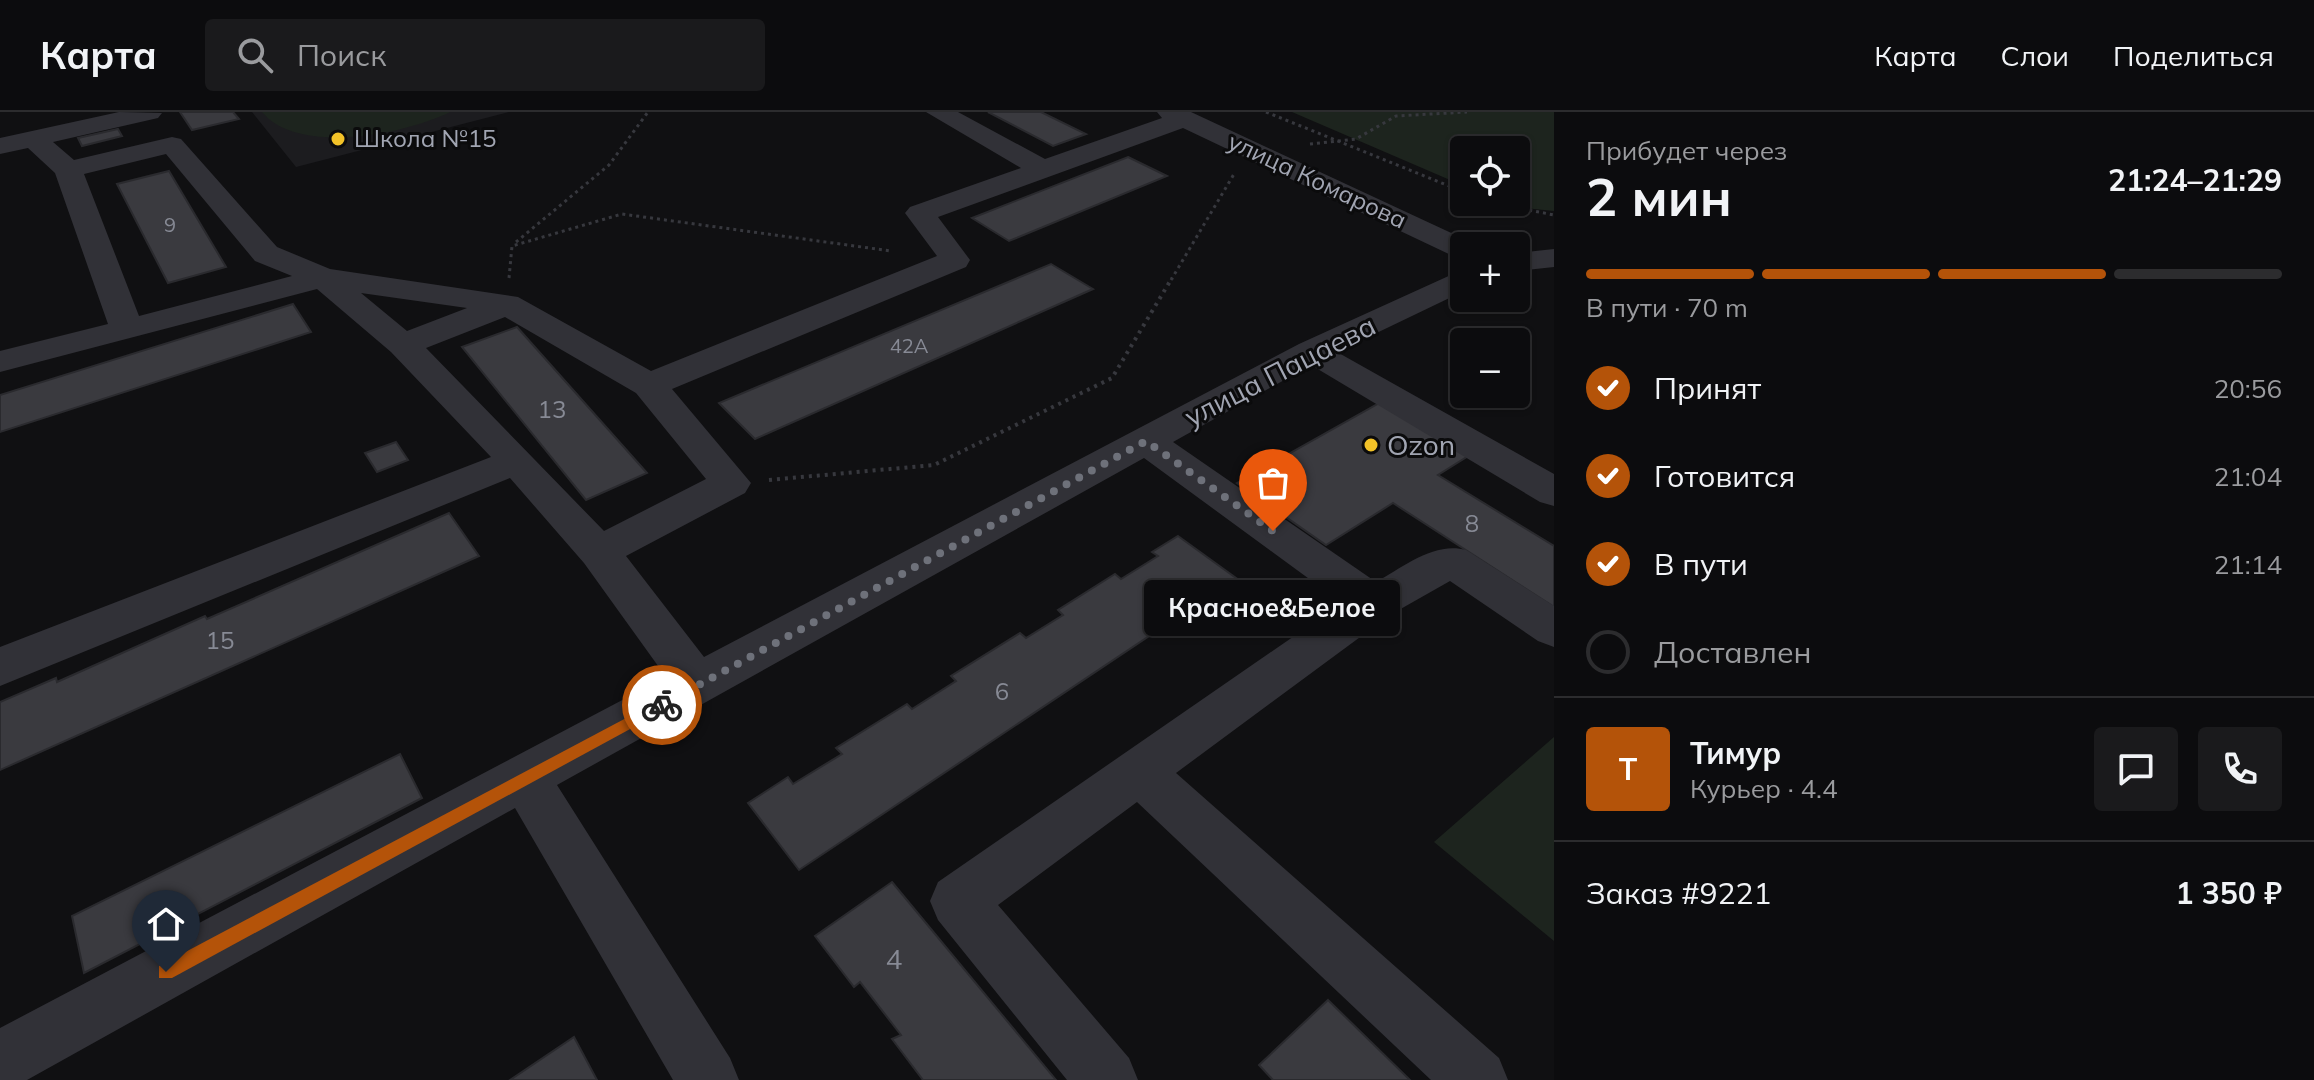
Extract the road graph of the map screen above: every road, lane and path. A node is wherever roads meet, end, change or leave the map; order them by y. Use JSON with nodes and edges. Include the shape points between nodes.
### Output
{"nodes":[{"id":1,"x":148,"y":112,"type":"edge"},
{"id":2,"x":648,"y":112,"type":"edge"},
{"id":3,"x":939,"y":112,"type":"edge"},
{"id":4,"x":1266,"y":112,"type":"edge"},
{"id":5,"x":1433,"y":112,"type":"edge"},
{"id":6,"x":1467,"y":112,"type":"edge"},
{"id":7,"x":1426,"y":114,"type":"junction"},
{"id":8,"x":1177,"y":115,"type":"edge"},
{"id":9,"x":34,"y":139,"type":"junction"},
{"id":10,"x":1333,"y":142,"type":"junction"},
{"id":11,"x":172,"y":145,"type":"junction"},
{"id":12,"x":0,"y":146,"type":"edge"},
{"id":13,"x":1249,"y":149,"type":"junction"},
{"id":14,"x":68,"y":170,"type":"junction"},
{"id":15,"x":1045,"y":170,"type":"junction"},
{"id":16,"x":1450,"y":186,"type":"edge"},
{"id":17,"x":1530,"y":210,"type":"edge"},
{"id":18,"x":1554,"y":215,"type":"edge"},
{"id":19,"x":1450,"y":243,"type":"edge"},
{"id":20,"x":512,"y":246,"type":"junction"},
{"id":21,"x":1554,"y":258,"type":"edge"},
{"id":22,"x":955,"y":260,"type":"junction"},
{"id":23,"x":1530,"y":261,"type":"edge"},
{"id":24,"x":323,"y":278,"type":"junction"},
{"id":25,"x":1450,"y":286,"type":"edge"},
{"id":26,"x":506,"y":304,"type":"junction"},
{"id":27,"x":127,"y":329,"type":"junction"},
{"id":28,"x":403,"y":345,"type":"junction"},
{"id":29,"x":1311,"y":351,"type":"junction"},
{"id":30,"x":0,"y":362,"type":"edge"},
{"id":31,"x":649,"y":385,"type":"junction"},
{"id":32,"x":1146,"y":441,"type":"junction"},
{"id":33,"x":517,"y":461,"type":"junction"},
{"id":34,"x":731,"y":483,"type":"junction"},
{"id":35,"x":1554,"y":492,"type":"edge"},
{"id":36,"x":599,"y":552,"type":"junction"},
{"id":37,"x":1374,"y":603,"type":"junction"},
{"id":38,"x":1554,"y":629,"type":"edge"},
{"id":39,"x":0,"y":667,"type":"edge"},
{"id":40,"x":699,"y":685,"type":"junction"},
{"id":41,"x":1139,"y":772,"type":"junction"},
{"id":42,"x":525,"y":779,"type":"junction"},
{"id":43,"x":0,"y":1061,"type":"edge"},
{"id":44,"x":708,"y":1080,"type":"edge"},
{"id":45,"x":1107,"y":1080,"type":"edge"},
{"id":46,"x":1477,"y":1080,"type":"edge"}],
"edges":[{"from":1,"to":9,"type":"street"},
{"from":1,"to":11,"type":"street"},
{"from":2,"to":20,"type":"path","via":[[609,165]]},
{"from":3,"to":15,"type":"street"},
{"from":4,"to":10,"type":"path"},
{"from":5,"to":7,"type":"path"},
{"from":6,"to":7,"type":"path"},
{"from":7,"to":10,"type":"path","via":[[1396,116],[1356,139]]},
{"from":8,"to":13,"type":"street","name":"улица Комарова"},
{"from":8,"to":15,"type":"street"},
{"from":9,"to":12,"type":"street"},
{"from":9,"to":14,"type":"street"},
{"from":10,"to":13,"type":"path"},
{"from":10,"to":16,"type":"path"},
{"from":11,"to":14,"type":"street"},
{"from":11,"to":24,"type":"street","via":[[266,254]]},
{"from":13,"to":19,"type":"street","name":"улица Комарова"},
{"from":13,"to":34,"type":"path","via":[[1112,378],[934,465]]},
{"from":14,"to":27,"type":"street"},
{"from":15,"to":22,"type":"street","via":[[920,213]]},
{"from":17,"to":18,"type":"path"},
{"from":20,"to":22,"type":"path","via":[[622,214]]},
{"from":20,"to":26,"type":"path"},
{"from":21,"to":23,"type":"street"},
{"from":22,"to":31,"type":"street"},
{"from":24,"to":26,"type":"street"},
{"from":24,"to":27,"type":"street"},
{"from":24,"to":28,"type":"street"},
{"from":25,"to":29,"type":"street","name":"улица Пацаева"},
{"from":26,"to":28,"type":"street"},
{"from":26,"to":31,"type":"street"},
{"from":27,"to":30,"type":"street"},
{"from":28,"to":33,"type":"street"},
{"from":29,"to":32,"type":"street","name":"улица Пацаева"},
{"from":29,"to":35,"type":"street"},
{"from":31,"to":34,"type":"street"},
{"from":32,"to":37,"type":"street"},
{"from":32,"to":40,"type":"street","name":"улица Пацаева"},
{"from":33,"to":36,"type":"street"},
{"from":33,"to":39,"type":"street"},
{"from":34,"to":36,"type":"street"},
{"from":36,"to":40,"type":"street"},
{"from":37,"to":38,"type":"street","via":[[1451,561]]},
{"from":37,"to":41,"type":"street"},
{"from":40,"to":42,"type":"street","name":"улица Пацаева"},
{"from":41,"to":45,"type":"street","via":[[958,901]]},
{"from":41,"to":46,"type":"street"},
{"from":42,"to":43,"type":"street","name":"улица Пацаева"},
{"from":42,"to":44,"type":"street"}]}
